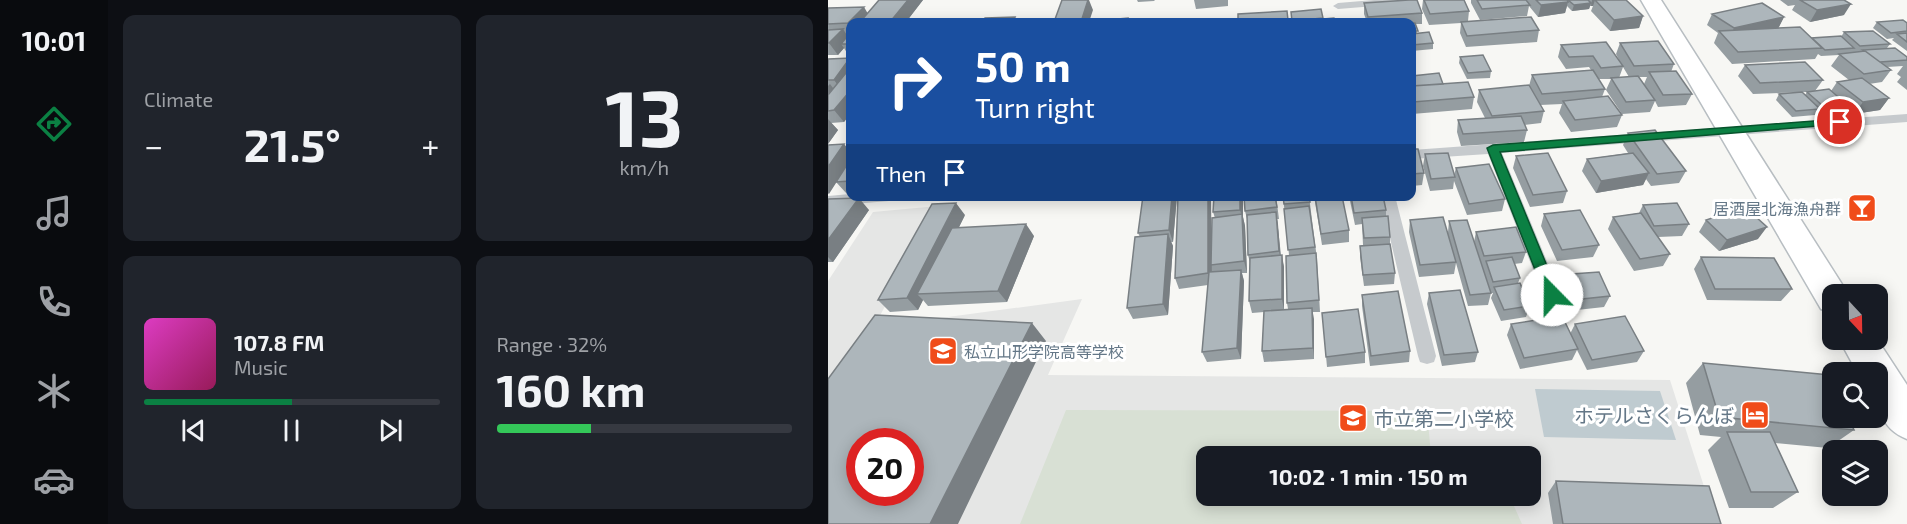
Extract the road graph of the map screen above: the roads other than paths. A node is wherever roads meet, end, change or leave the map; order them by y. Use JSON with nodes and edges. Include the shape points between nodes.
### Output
{"nodes":[{"id":1,"x":1413,"y":0,"type":"edge"},
{"id":2,"x":1651,"y":0,"type":"edge"},
{"id":3,"x":1338,"y":7,"type":"edge"},
{"id":4,"x":1907,"y":117,"type":"edge"},
{"id":5,"x":1729,"y":130,"type":"junction"},
{"id":6,"x":1493,"y":148,"type":"junction"},
{"id":7,"x":1416,"y":155,"type":"edge"},
{"id":8,"x":846,"y":200,"type":"edge"},
{"id":9,"x":828,"y":201,"type":"edge"},
{"id":10,"x":1388,"y":201,"type":"edge"},
{"id":11,"x":1824,"y":284,"type":"edge"},
{"id":12,"x":1552,"y":295,"type":"dead end"},
{"id":13,"x":1427,"y":356,"type":"dead end"},
{"id":14,"x":1888,"y":389,"type":"edge"},
{"id":15,"x":1907,"y":420,"type":"edge"}],
"edges":[{"from":1,"to":3,"type":"lane"},
{"from":2,"to":5,"type":"street"},
{"from":4,"to":5,"type":"lane"},
{"from":5,"to":6,"type":"lane"},
{"from":5,"to":11,"type":"street"},
{"from":6,"to":7,"type":"lane"},
{"from":6,"to":12,"type":"lane"},
{"from":8,"to":9,"type":"lane"},
{"from":10,"to":13,"type":"lane"},
{"from":14,"to":15,"type":"street"}]}
